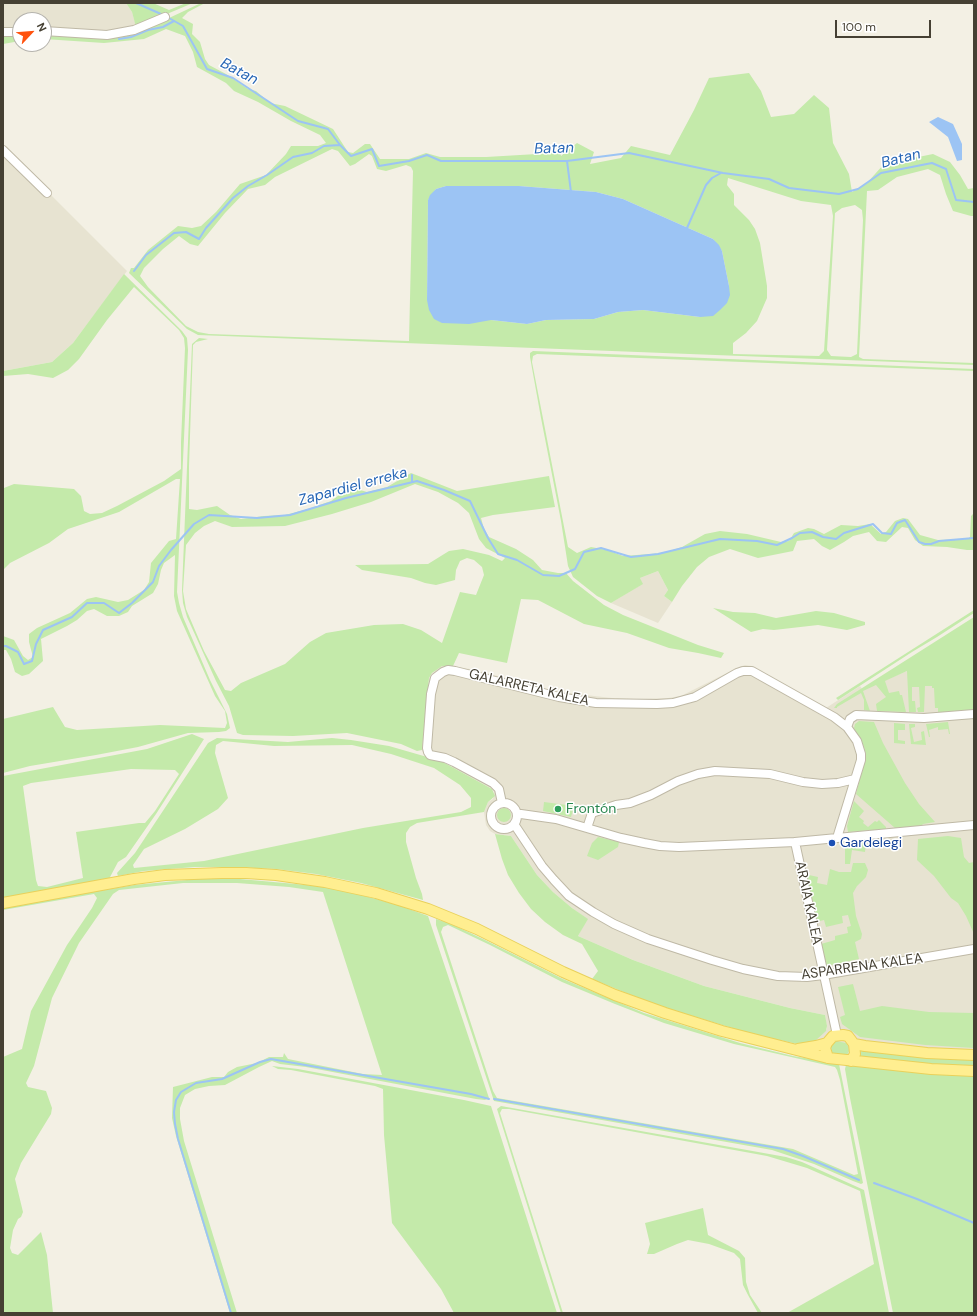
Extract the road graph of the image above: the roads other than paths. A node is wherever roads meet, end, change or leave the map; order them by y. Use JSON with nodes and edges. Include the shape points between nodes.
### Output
{"nodes":[{"id":1,"x":165,"y":18,"type":"dead end"},
{"id":2,"x":52,"y":32,"type":"edge"},
{"id":3,"x":5,"y":155,"type":"edge"},
{"id":4,"x":47,"y":193,"type":"dead end"},
{"id":5,"x":974,"y":714,"type":"edge"},
{"id":6,"x":847,"y":726,"type":"junction"},
{"id":7,"x":855,"y":779,"type":"junction"},
{"id":8,"x":502,"y":803,"type":"junction"},
{"id":9,"x":517,"y":815,"type":"junction"},
{"id":10,"x":514,"y":824,"type":"junction"},
{"id":11,"x":974,"y":825,"type":"edge"},
{"id":12,"x":587,"y":828,"type":"junction"},
{"id":13,"x":837,"y":838,"type":"junction"},
{"id":14,"x":795,"y":842,"type":"junction"},
{"id":15,"x":3,"y":903,"type":"edge"},
{"id":16,"x":974,"y":949,"type":"edge"},
{"id":17,"x":823,"y":975,"type":"junction"},
{"id":18,"x":837,"y":1035,"type":"junction"},
{"id":19,"x":827,"y":1042,"type":"junction"},
{"id":20,"x":854,"y":1044,"type":"junction"},
{"id":21,"x":796,"y":1050,"type":"junction"},
{"id":22,"x":974,"y":1055,"type":"edge"},
{"id":23,"x":828,"y":1058,"type":"junction"},
{"id":24,"x":851,"y":1061,"type":"junction"},
{"id":25,"x":974,"y":1071,"type":"edge"}],
"edges":[{"from":1,"to":2,"type":"street","via":[[134,30],[107,35]]},
{"from":3,"to":4,"type":"street"},
{"from":5,"to":6,"type":"street","via":[[924,718],[856,715],[850,719]]},
{"from":6,"to":7,"type":"street","name":"GALARRETA KALEA","via":[[857,741],[861,754]]},
{"from":6,"to":8,"type":"street","name":"GALARRETA KALEA","via":[[752,671],[737,673],[690,698],[657,704],[596,703],[448,670],[438,674],[433,683],[426,748],[430,754],[454,762],[493,783],[499,789]]},
{"from":7,"to":12,"type":"street","via":[[822,784],[770,774],[715,770],[678,781],[630,803],[592,813]]},
{"from":7,"to":13,"type":"street","name":"GALARRETA KALEA"},
{"from":8,"to":9,"type":"street","via":[[512,806]]},
{"from":8,"to":10,"type":"street","via":[[494,809],[492,820],[503,829]]},
{"from":9,"to":10,"type":"street"},
{"from":9,"to":12,"type":"street","via":[[556,819]]},
{"from":10,"to":17,"type":"street","name":"ASPARRENA KALEA","via":[[542,866],[570,896],[614,924],[648,939],[743,969],[778,976]]},
{"from":11,"to":13,"type":"street"},
{"from":12,"to":14,"type":"street","via":[[660,846]]},
{"from":13,"to":14,"type":"street"},
{"from":14,"to":17,"type":"street","name":"ARAIA KALEA"},
{"from":15,"to":21,"type":"main road","via":[[165,875],[276,875],[325,882],[376,893],[428,909],[478,929],[562,972],[665,1014]]},
{"from":16,"to":17,"type":"street","name":"ASPARRENA KALEA"},
{"from":17,"to":18,"type":"street","name":"ARAIA KALEA"},
{"from":18,"to":19,"type":"main road"},
{"from":18,"to":20,"type":"main road","via":[[848,1036]]},
{"from":19,"to":21,"type":"main road"},
{"from":19,"to":23,"type":"main road","via":[[825,1048]]},
{"from":20,"to":22,"type":"main road"},
{"from":20,"to":24,"type":"main road","via":[[855,1054]]},
{"from":21,"to":23,"type":"main road"},
{"from":23,"to":24,"type":"main road"},
{"from":24,"to":25,"type":"main road"}]}
